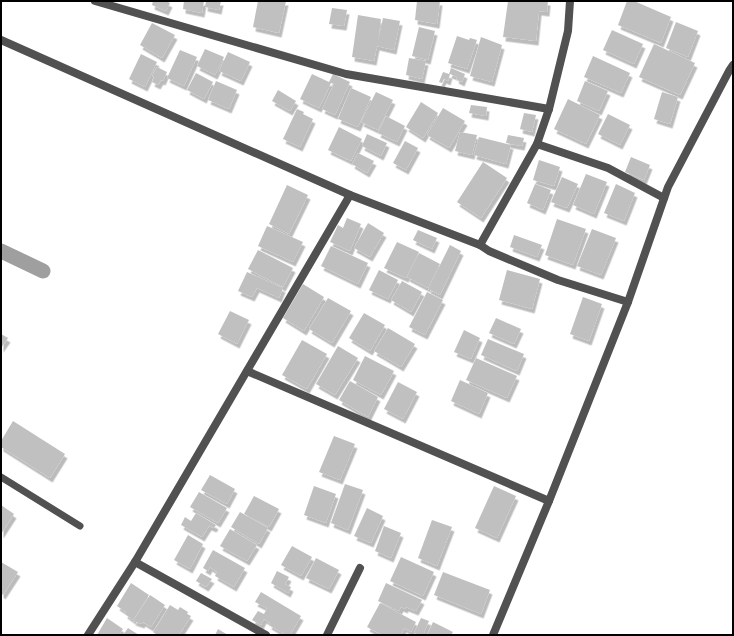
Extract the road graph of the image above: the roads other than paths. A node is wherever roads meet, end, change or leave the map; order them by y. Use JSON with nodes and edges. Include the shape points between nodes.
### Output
{"nodes":[{"id":1,"x":95,"y":1,"type":"edge"},
{"id":2,"x":570,"y":1,"type":"edge"},
{"id":3,"x":1,"y":40,"type":"edge"},
{"id":4,"x":733,"y":65,"type":"edge"},
{"id":5,"x":549,"y":109,"type":"junction"},
{"id":6,"x":537,"y":144,"type":"junction"},
{"id":7,"x":350,"y":195,"type":"junction"},
{"id":8,"x":664,"y":198,"type":"junction"},
{"id":9,"x":480,"y":245,"type":"junction"},
{"id":10,"x":628,"y":302,"type":"junction"},
{"id":11,"x":247,"y":371,"type":"junction"},
{"id":12,"x":1,"y":478,"type":"edge"},
{"id":13,"x":549,"y":501,"type":"junction"},
{"id":14,"x":80,"y":526,"type":"dead end"},
{"id":15,"x":135,"y":562,"type":"junction"},
{"id":16,"x":360,"y":568,"type":"dead end"},
{"id":17,"x":88,"y":635,"type":"edge"},
{"id":18,"x":266,"y":635,"type":"edge"},
{"id":19,"x":327,"y":635,"type":"edge"},
{"id":20,"x":493,"y":635,"type":"edge"}],
"edges":[{"from":1,"to":5,"type":"street","via":[[346,74]]},
{"from":2,"to":5,"type":"street","via":[[568,31]]},
{"from":3,"to":7,"type":"street"},
{"from":4,"to":8,"type":"street"},
{"from":5,"to":6,"type":"street"},
{"from":6,"to":8,"type":"street","via":[[608,168]]},
{"from":6,"to":9,"type":"street"},
{"from":7,"to":9,"type":"street"},
{"from":7,"to":11,"type":"street"},
{"from":8,"to":10,"type":"street"},
{"from":9,"to":10,"type":"street","via":[[558,280]]},
{"from":10,"to":13,"type":"street"},
{"from":11,"to":13,"type":"street"},
{"from":11,"to":15,"type":"street"},
{"from":12,"to":14,"type":"lane"},
{"from":13,"to":20,"type":"street"},
{"from":15,"to":17,"type":"street"},
{"from":15,"to":18,"type":"street"},
{"from":16,"to":19,"type":"street"}]}
